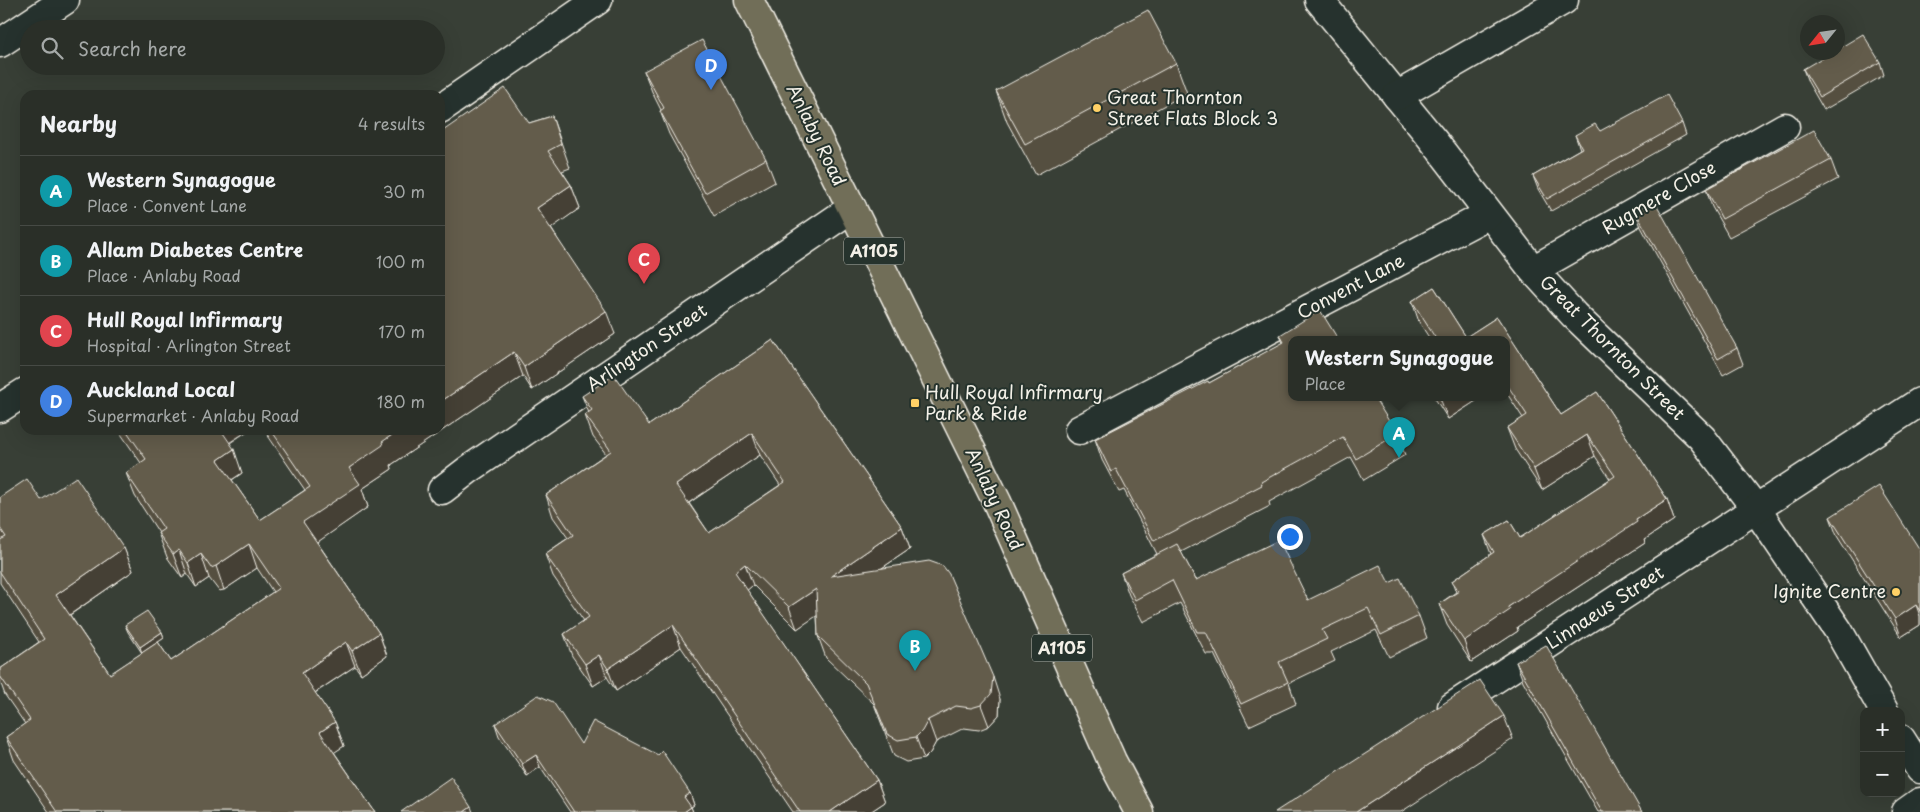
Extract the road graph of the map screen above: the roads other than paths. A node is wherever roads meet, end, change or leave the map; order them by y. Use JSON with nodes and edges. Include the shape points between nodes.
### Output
{"nodes":[{"id":1,"x":65,"y":0,"type":"edge"},
{"id":2,"x":598,"y":0,"type":"edge"},
{"id":3,"x":750,"y":0,"type":"edge"},
{"id":4,"x":1320,"y":0,"type":"edge"},
{"id":5,"x":1564,"y":0,"type":"edge"},
{"id":6,"x":35,"y":20,"type":"edge"},
{"id":7,"x":20,"y":30,"type":"edge"},
{"id":8,"x":0,"y":43,"type":"edge"},
{"id":9,"x":1398,"y":96,"type":"junction"},
{"id":10,"x":445,"y":105,"type":"edge"},
{"id":11,"x":1785,"y":127,"type":"dead end"},
{"id":12,"x":852,"y":208,"type":"junction"},
{"id":13,"x":1489,"y":214,"type":"junction"},
{"id":14,"x":1534,"y":270,"type":"junction"},
{"id":15,"x":20,"y":395,"type":"edge"},
{"id":16,"x":1920,"y":402,"type":"edge"},
{"id":17,"x":0,"y":408,"type":"edge"},
{"id":18,"x":1079,"y":430,"type":"dead end"},
{"id":19,"x":442,"y":490,"type":"dead end"},
{"id":20,"x":1756,"y":509,"type":"junction"},
{"id":21,"x":1882,"y":707,"type":"edge"},
{"id":22,"x":1430,"y":722,"type":"edge"},
{"id":23,"x":1905,"y":745,"type":"edge"},
{"id":24,"x":1920,"y":769,"type":"edge"},
{"id":25,"x":1920,"y":802,"type":"edge"},
{"id":26,"x":1139,"y":812,"type":"edge"},
{"id":27,"x":1906,"y":812,"type":"edge"}],
"edges":[{"from":1,"to":6,"type":"street"},
{"from":2,"to":10,"type":"street"},
{"from":3,"to":12,"type":"main road","name":"Anlaby Road","number":"A1105"},
{"from":4,"to":9,"type":"street","name":"Great Thornton Street"},
{"from":5,"to":9,"type":"street"},
{"from":7,"to":8,"type":"street"},
{"from":9,"to":13,"type":"street","name":"Great Thornton Street"},
{"from":11,"to":14,"type":"street","name":"Rugmere Close"},
{"from":12,"to":19,"type":"street","name":"Arlington Street"},
{"from":12,"to":26,"type":"main road","name":"Anlaby Road","number":"A1105","via":[[993,494],[1112,761]]},
{"from":13,"to":14,"type":"street","name":"Great Thornton Street"},
{"from":13,"to":18,"type":"street","name":"Convent Lane"},
{"from":14,"to":20,"type":"street","name":"Great Thornton Street","via":[[1574,315],[1702,438]]},
{"from":15,"to":17,"type":"street"},
{"from":16,"to":20,"type":"street","name":"Linnaeus Street"},
{"from":20,"to":21,"type":"street","name":"Great Thornton Street","via":[[1838,630]]},
{"from":20,"to":22,"type":"street","name":"Linnaeus Street"},
{"from":23,"to":24,"type":"street"},
{"from":25,"to":27,"type":"street"}]}
